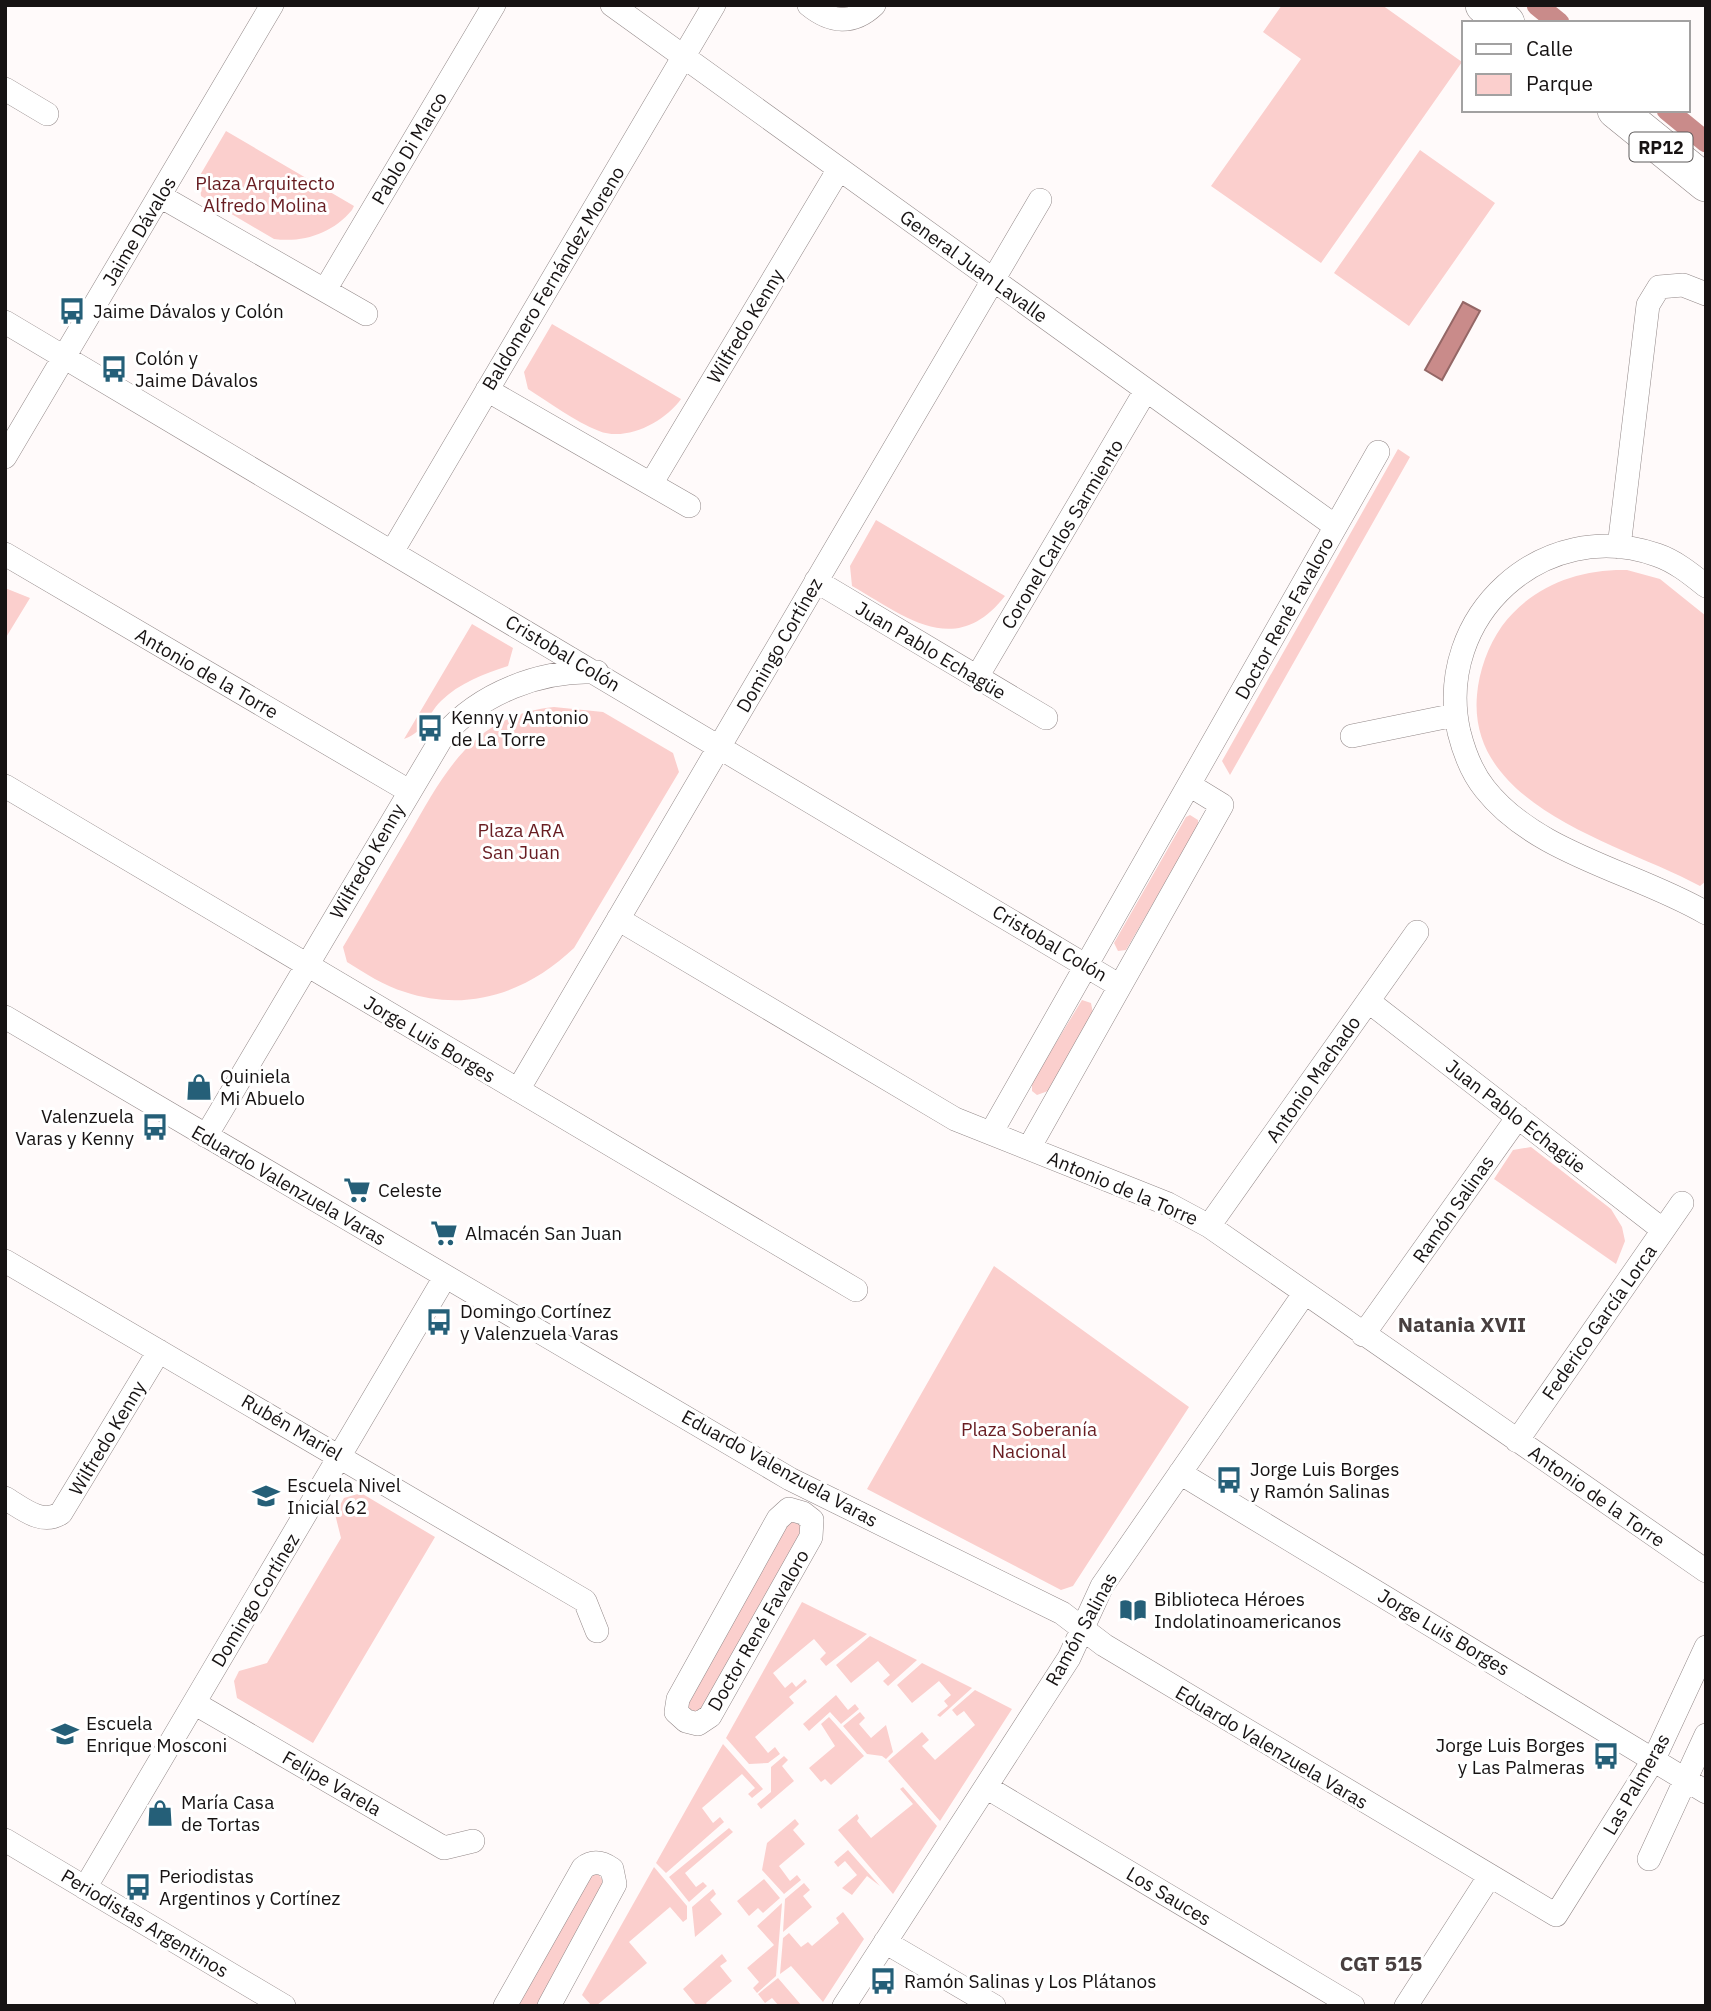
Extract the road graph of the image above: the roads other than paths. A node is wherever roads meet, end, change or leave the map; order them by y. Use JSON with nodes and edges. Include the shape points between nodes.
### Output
{"nodes":[{"id":1,"x":272,"y":5,"type":"edge"},
{"id":2,"x":494,"y":5,"type":"edge"},
{"id":3,"x":612,"y":5,"type":"edge"},
{"id":4,"x":714,"y":5,"type":"edge"},
{"id":5,"x":809,"y":5,"type":"edge"},
{"id":6,"x":874,"y":5,"type":"edge"},
{"id":7,"x":1484,"y":5,"type":"edge"},
{"id":8,"x":1504,"y":21,"type":"edge"},
{"id":9,"x":684,"y":57,"type":"junction"},
{"id":10,"x":5,"y":89,"type":"edge"},
{"id":11,"x":1618,"y":112,"type":"edge"},
{"id":12,"x":47,"y":114,"type":"dead end"},
{"id":13,"x":839,"y":169,"type":"junction"},
{"id":14,"x":1706,"y":183,"type":"edge"},
{"id":15,"x":160,"y":196,"type":"junction"},
{"id":16,"x":1040,"y":200,"type":"dead end"},
{"id":17,"x":993,"y":280,"type":"junction"},
{"id":18,"x":325,"y":290,"type":"junction"},
{"id":19,"x":1706,"y":293,"type":"edge"},
{"id":20,"x":366,"y":314,"type":"dead end"},
{"id":21,"x":5,"y":322,"type":"edge"},
{"id":22,"x":65,"y":357,"type":"junction"},
{"id":23,"x":487,"y":390,"type":"junction"},
{"id":24,"x":1146,"y":390,"type":"junction"},
{"id":25,"x":1378,"y":452,"type":"dead end"},
{"id":26,"x":5,"y":457,"type":"edge"},
{"id":27,"x":651,"y":484,"type":"junction"},
{"id":28,"x":689,"y":506,"type":"dead end"},
{"id":29,"x":1335,"y":526,"type":"junction"},
{"id":30,"x":1619,"y":547,"type":"junction"},
{"id":31,"x":392,"y":552,"type":"junction"},
{"id":32,"x":5,"y":554,"type":"edge"},
{"id":33,"x":816,"y":581,"type":"junction"},
{"id":34,"x":1706,"y":586,"type":"edge"},
{"id":35,"x":597,"y":672,"type":"junction"},
{"id":36,"x":977,"y":677,"type":"junction"},
{"id":37,"x":1455,"y":715,"type":"junction"},
{"id":38,"x":1046,"y":718,"type":"dead end"},
{"id":39,"x":1352,"y":736,"type":"dead end"},
{"id":40,"x":719,"y":746,"type":"junction"},
{"id":41,"x":5,"y":786,"type":"edge"},
{"id":42,"x":1191,"y":786,"type":"junction"},
{"id":43,"x":409,"y":791,"type":"junction"},
{"id":44,"x":1706,"y":913,"type":"edge"},
{"id":45,"x":618,"y":919,"type":"junction"},
{"id":46,"x":1417,"y":932,"type":"dead end"},
{"id":47,"x":306,"y":965,"type":"junction"},
{"id":48,"x":1088,"y":965,"type":"junction"},
{"id":49,"x":1120,"y":986,"type":"junction"},
{"id":50,"x":1368,"y":1001,"type":"junction"},
{"id":51,"x":5,"y":1017,"type":"edge"},
{"id":52,"x":517,"y":1090,"type":"junction"},
{"id":53,"x":1518,"y":1117,"type":"junction"},
{"id":54,"x":991,"y":1133,"type":"junction"},
{"id":55,"x":206,"y":1136,"type":"junction"},
{"id":56,"x":1029,"y":1147,"type":"junction"},
{"id":57,"x":1682,"y":1203,"type":"dead end"},
{"id":58,"x":1209,"y":1226,"type":"junction"},
{"id":59,"x":1663,"y":1230,"type":"junction"},
{"id":60,"x":5,"y":1261,"type":"edge"},
{"id":61,"x":446,"y":1277,"type":"junction"},
{"id":62,"x":856,"y":1290,"type":"dead end"},
{"id":63,"x":1304,"y":1294,"type":"junction"},
{"id":64,"x":1363,"y":1335,"type":"junction"},
{"id":65,"x":159,"y":1350,"type":"junction"},
{"id":66,"x":1517,"y":1441,"type":"junction"},
{"id":67,"x":340,"y":1455,"type":"junction"},
{"id":68,"x":1180,"y":1472,"type":"junction"},
{"id":69,"x":815,"y":1491,"type":"junction"},
{"id":70,"x":5,"y":1498,"type":"edge"},
{"id":71,"x":803,"y":1513,"type":"junction"},
{"id":72,"x":1704,"y":1565,"type":"edge"},
{"id":73,"x":1082,"y":1626,"type":"junction"},
{"id":74,"x":597,"y":1631,"type":"dead end"},
{"id":75,"x":1706,"y":1647,"type":"edge"},
{"id":76,"x":194,"y":1703,"type":"junction"},
{"id":77,"x":1706,"y":1735,"type":"edge"},
{"id":78,"x":1654,"y":1759,"type":"junction"},
{"id":79,"x":1686,"y":1779,"type":"junction"},
{"id":80,"x":985,"y":1787,"type":"junction"},
{"id":81,"x":1706,"y":1793,"type":"edge"},
{"id":82,"x":5,"y":1840,"type":"edge"},
{"id":83,"x":472,"y":1841,"type":"dead end"},
{"id":84,"x":1649,"y":1859,"type":"dead end"},
{"id":85,"x":1489,"y":1877,"type":"junction"},
{"id":86,"x":85,"y":1888,"type":"junction"},
{"id":87,"x":1556,"y":1915,"type":"joint"},
{"id":88,"x":885,"y":1942,"type":"junction"},
{"id":89,"x":246,"y":1996,"type":"edge"},
{"id":90,"x":284,"y":2006,"type":"edge"},
{"id":91,"x":505,"y":2006,"type":"edge"},
{"id":92,"x":549,"y":2006,"type":"edge"},
{"id":93,"x":844,"y":2006,"type":"edge"},
{"id":94,"x":994,"y":2006,"type":"edge"},
{"id":95,"x":1353,"y":2006,"type":"edge"},
{"id":96,"x":1406,"y":2006,"type":"edge"}],
"edges":[{"from":1,"to":15,"type":"street","name":"Jaime Dávalos"},
{"from":2,"to":18,"type":"street","name":"Pablo Di Marco"},
{"from":3,"to":9,"type":"street","name":"General Juan Lavalle"},
{"from":4,"to":9,"type":"street","name":"Baldomero Fernández Moreno"},
{"from":5,"to":6,"type":"street","via":[[832,20],[845,21]]},
{"from":7,"to":8,"type":"main road"},
{"from":9,"to":13,"type":"street","name":"General Juan Lavalle"},
{"from":9,"to":23,"type":"street","name":"Baldomero Fernández Moreno"},
{"from":10,"to":12,"type":"street"},
{"from":11,"to":14,"type":"main road","number":"RP12"},
{"from":13,"to":17,"type":"street","name":"General Juan Lavalle"},
{"from":13,"to":27,"type":"street","name":"Wilfredo Kenny"},
{"from":15,"to":18,"type":"street"},
{"from":15,"to":22,"type":"street","name":"Jaime Dávalos"},
{"from":16,"to":17,"type":"street","name":"Domingo Cortínez"},
{"from":17,"to":24,"type":"street","name":"General Juan Lavalle"},
{"from":17,"to":33,"type":"street","name":"Domingo Cortínez"},
{"from":18,"to":20,"type":"street"},
{"from":19,"to":30,"type":"street","via":[[1670,284],[1659,287],[1648,305]]},
{"from":21,"to":22,"type":"street","name":"Cristobal Colón"},
{"from":22,"to":26,"type":"street","name":"Jaime Dávalos"},
{"from":22,"to":31,"type":"street","name":"Cristobal Colón"},
{"from":23,"to":27,"type":"street"},
{"from":23,"to":31,"type":"street","name":"Baldomero Fernández Moreno"},
{"from":24,"to":29,"type":"street","name":"General Juan Lavalle"},
{"from":24,"to":36,"type":"street","name":"Coronel Carlos Sarmiento"},
{"from":25,"to":29,"type":"street","name":"Doctor René Favaloro"},
{"from":27,"to":28,"type":"street"},
{"from":29,"to":42,"type":"street","name":"Doctor René Favaloro"},
{"from":30,"to":34,"type":"street","via":[[1659,556]]},
{"from":30,"to":37,"type":"street","via":[[1559,553],[1506,583],[1475,622],[1457,664]]},
{"from":31,"to":35,"type":"street","name":"Cristobal Colón"},
{"from":32,"to":43,"type":"street","name":"Antonio de la Torre"},
{"from":33,"to":36,"type":"street","name":"Juan Pablo Echagüe"},
{"from":33,"to":40,"type":"street","name":"Domingo Cortínez"},
{"from":35,"to":40,"type":"street","name":"Cristobal Colón"},
{"from":35,"to":43,"type":"street","name":"Wilfredo Kenny","via":[[534,680],[476,705],[443,736]]},
{"from":36,"to":38,"type":"street","name":"Juan Pablo Echagüe"},
{"from":37,"to":39,"type":"street"},
{"from":37,"to":44,"type":"street","via":[[1470,766],[1485,789],[1529,830]]},
{"from":40,"to":45,"type":"street","name":"Domingo Cortínez"},
{"from":40,"to":48,"type":"street","name":"Cristobal Colón"},
{"from":41,"to":47,"type":"street","name":"Jorge Luis Borges"},
{"from":42,"to":48,"type":"street","name":"Doctor René Favaloro"},
{"from":42,"to":49,"type":"street","via":[[1222,805]]},
{"from":43,"to":47,"type":"street","name":"Wilfredo Kenny"},
{"from":45,"to":52,"type":"street","name":"Domingo Cortínez"},
{"from":45,"to":54,"type":"street","name":"Antonio de la Torre","via":[[955,1119]]},
{"from":46,"to":50,"type":"street","name":"Antonio Machado"},
{"from":47,"to":52,"type":"street","name":"Jorge Luis Borges"},
{"from":47,"to":55,"type":"street","name":"Wilfredo Kenny"},
{"from":48,"to":49,"type":"street","name":"Cristobal Colón"},
{"from":48,"to":54,"type":"street","name":"Doctor René Favaloro"},
{"from":49,"to":56,"type":"street"},
{"from":50,"to":53,"type":"street","name":"Juan Pablo Echagüe"},
{"from":50,"to":58,"type":"street","name":"Antonio Machado"},
{"from":51,"to":55,"type":"street","name":"Eduardo Valenzuela Varas"},
{"from":52,"to":62,"type":"street","name":"Jorge Luis Borges"},
{"from":53,"to":59,"type":"street","name":"Juan Pablo Echagüe"},
{"from":53,"to":64,"type":"street","name":"Ramón Salinas"},
{"from":54,"to":56,"type":"street","name":"Antonio de la Torre"},
{"from":55,"to":61,"type":"street","name":"Eduardo Valenzuela Varas"},
{"from":56,"to":58,"type":"street","name":"Antonio de la Torre","via":[[1168,1204]]},
{"from":57,"to":59,"type":"street","name":"Federico García Lorca"},
{"from":58,"to":63,"type":"street","name":"Antonio de la Torre"},
{"from":59,"to":66,"type":"street","name":"Federico García Lorca"},
{"from":60,"to":65,"type":"street","name":"Rubén Mariel"},
{"from":61,"to":67,"type":"street","name":"Domingo Cortínez"},
{"from":61,"to":69,"type":"street","name":"Eduardo Valenzuela Varas"},
{"from":63,"to":64,"type":"street","name":"Antonio de la Torre"},
{"from":63,"to":68,"type":"street","name":"Ramón Salinas"},
{"from":64,"to":66,"type":"street","name":"Antonio de la Torre"},
{"from":65,"to":67,"type":"street","name":"Rubén Mariel"},
{"from":65,"to":70,"type":"street","name":"Wilfredo Kenny","via":[[61,1513],[49,1519]]},
{"from":66,"to":72,"type":"street","name":"Antonio de la Torre"},
{"from":67,"to":74,"type":"street","name":"Rubén Mariel","via":[[584,1601]]},
{"from":67,"to":76,"type":"street","name":"Domingo Cortínez"},
{"from":68,"to":73,"type":"street","name":"Ramón Salinas","via":[[1102,1586]]},
{"from":68,"to":78,"type":"street","name":"Jorge Luis Borges"},
{"from":69,"to":71,"type":"street"},
{"from":69,"to":73,"type":"street","name":"Eduardo Valenzuela Varas"},
{"from":71,"to":71,"type":"street","name":"Doctor René Favaloro","via":[[789,1509],[778,1519],[678,1699],[676,1712],[686,1721],[698,1724],[710,1716],[811,1538],[812,1520]]},
{"from":73,"to":80,"type":"street","name":"Ramón Salinas","via":[[1069,1658]]},
{"from":73,"to":85,"type":"street","name":"Eduardo Valenzuela Varas","via":[[1104,1645]]},
{"from":75,"to":78,"type":"street","name":"Las Palmeras"},
{"from":76,"to":83,"type":"street","name":"Felipe Varela","via":[[444,1848]]},
{"from":76,"to":86,"type":"street","name":"Domingo Cortínez"},
{"from":77,"to":79,"type":"street","name":"Las Palmeras"},
{"from":78,"to":79,"type":"street","name":"Jorge Luis Borges"},
{"from":78,"to":87,"type":"street","name":"Las Palmeras"},
{"from":79,"to":81,"type":"street","name":"Jorge Luis Borges"},
{"from":79,"to":84,"type":"street","name":"Las Palmeras"},
{"from":80,"to":88,"type":"street","name":"Ramón Salinas"},
{"from":80,"to":95,"type":"street","name":"Los Sauces"},
{"from":82,"to":86,"type":"street","name":"Periodistas Argentinos"},
{"from":85,"to":87,"type":"street","name":"Eduardo Valenzuela Varas"},
{"from":85,"to":96,"type":"street"},
{"from":86,"to":89,"type":"street","name":"Periodistas Argentinos"},
{"from":88,"to":93,"type":"street","name":"Ramón Salinas"},
{"from":88,"to":94,"type":"street"},
{"from":89,"to":90,"type":"street","name":"Periodistas Argentinos"},
{"from":91,"to":92,"type":"street","via":[[583,1868],[589,1863],[604,1864],[612,1869],[615,1884]]}]}
